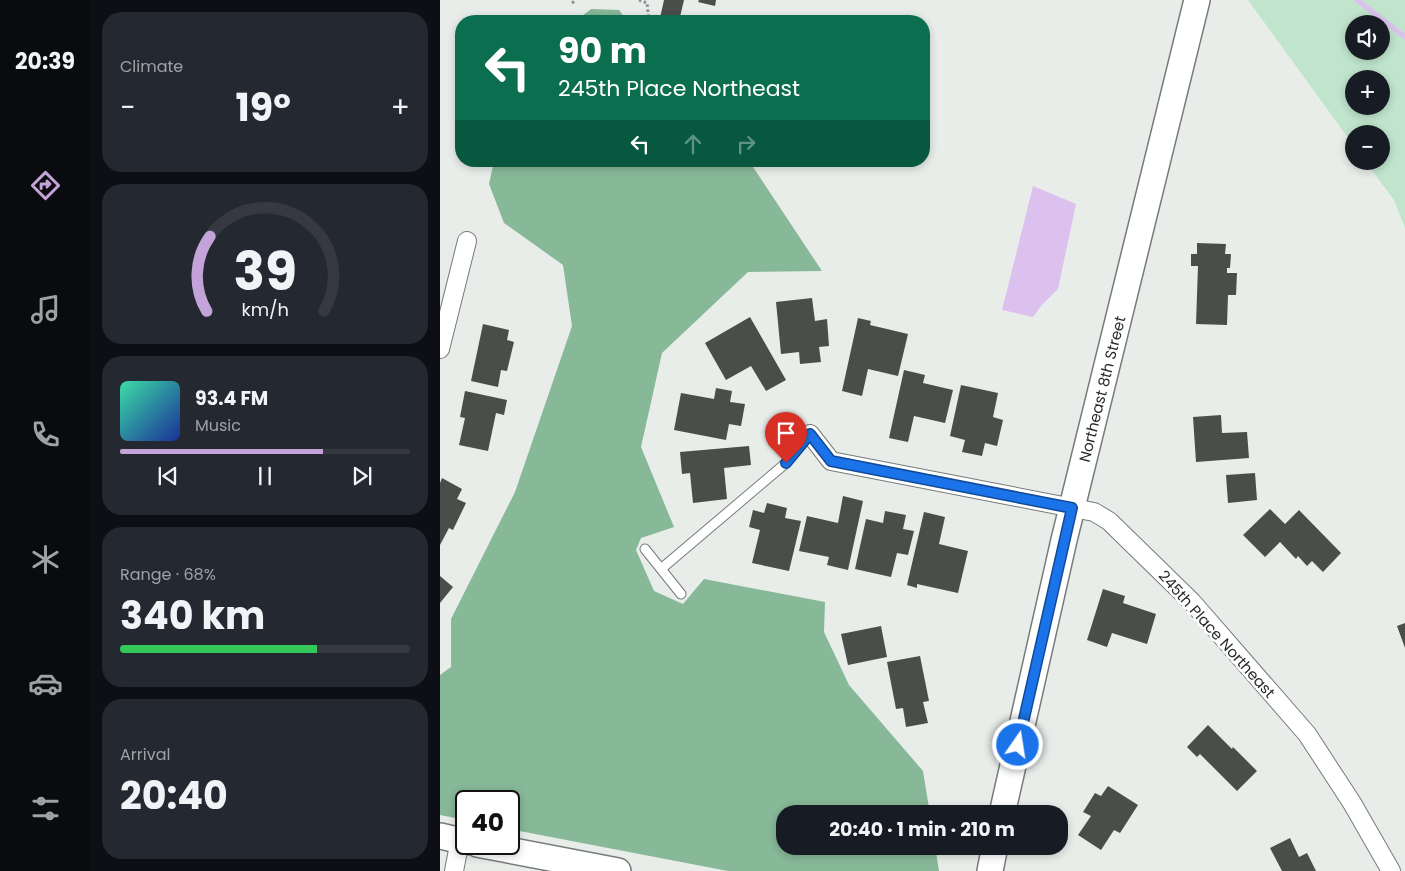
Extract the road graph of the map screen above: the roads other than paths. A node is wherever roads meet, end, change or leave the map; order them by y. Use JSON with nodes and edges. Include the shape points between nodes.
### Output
{"nodes":[{"id":1,"x":1197,"y":0,"type":"edge"},
{"id":2,"x":467,"y":241,"type":"dead end"},
{"id":3,"x":440,"y":349,"type":"edge"},
{"id":4,"x":810,"y":434,"type":"joint"},
{"id":5,"x":1072,"y":508,"type":"junction"},
{"id":6,"x":645,"y":549,"type":"dead end"},
{"id":7,"x":661,"y":569,"type":"junction"},
{"id":8,"x":682,"y":594,"type":"dead end"},
{"id":9,"x":1010,"y":780,"type":"junction"},
{"id":10,"x":1004,"y":805,"type":"edge"},
{"id":11,"x":1013,"y":805,"type":"edge"},
{"id":12,"x":520,"y":852,"type":"edge"},
{"id":13,"x":458,"y":855,"type":"edge"},
{"id":14,"x":993,"y":855,"type":"edge"},
{"id":15,"x":1007,"y":855,"type":"edge"},
{"id":16,"x":454,"y":871,"type":"edge"},
{"id":17,"x":618,"y":871,"type":"edge"},
{"id":18,"x":990,"y":871,"type":"edge"},
{"id":19,"x":1006,"y":871,"type":"edge"},
{"id":20,"x":1391,"y":871,"type":"edge"}],
"edges":[{"from":1,"to":5,"type":"street","name":"Northeast 8th Street"},
{"from":2,"to":3,"type":"street"},
{"from":4,"to":5,"type":"street","name":"245th Place Northeast","via":[[831,461]]},
{"from":4,"to":7,"type":"lane","via":[[786,463]]},
{"from":5,"to":9,"type":"street","name":"Northeast 8th Street"},
{"from":5,"to":20,"type":"street","name":"245th Place Northeast","via":[[1094,512],[1109,521],[1192,602],[1307,734]]},
{"from":6,"to":7,"type":"lane"},
{"from":7,"to":8,"type":"lane"},
{"from":9,"to":10,"type":"street","name":"Northeast 8th Street"},
{"from":9,"to":11,"type":"street","name":"Northeast 8th Street"},
{"from":12,"to":17,"type":"street"},
{"from":13,"to":16,"type":"street"},
{"from":14,"to":18,"type":"street"},
{"from":15,"to":19,"type":"street"}]}
